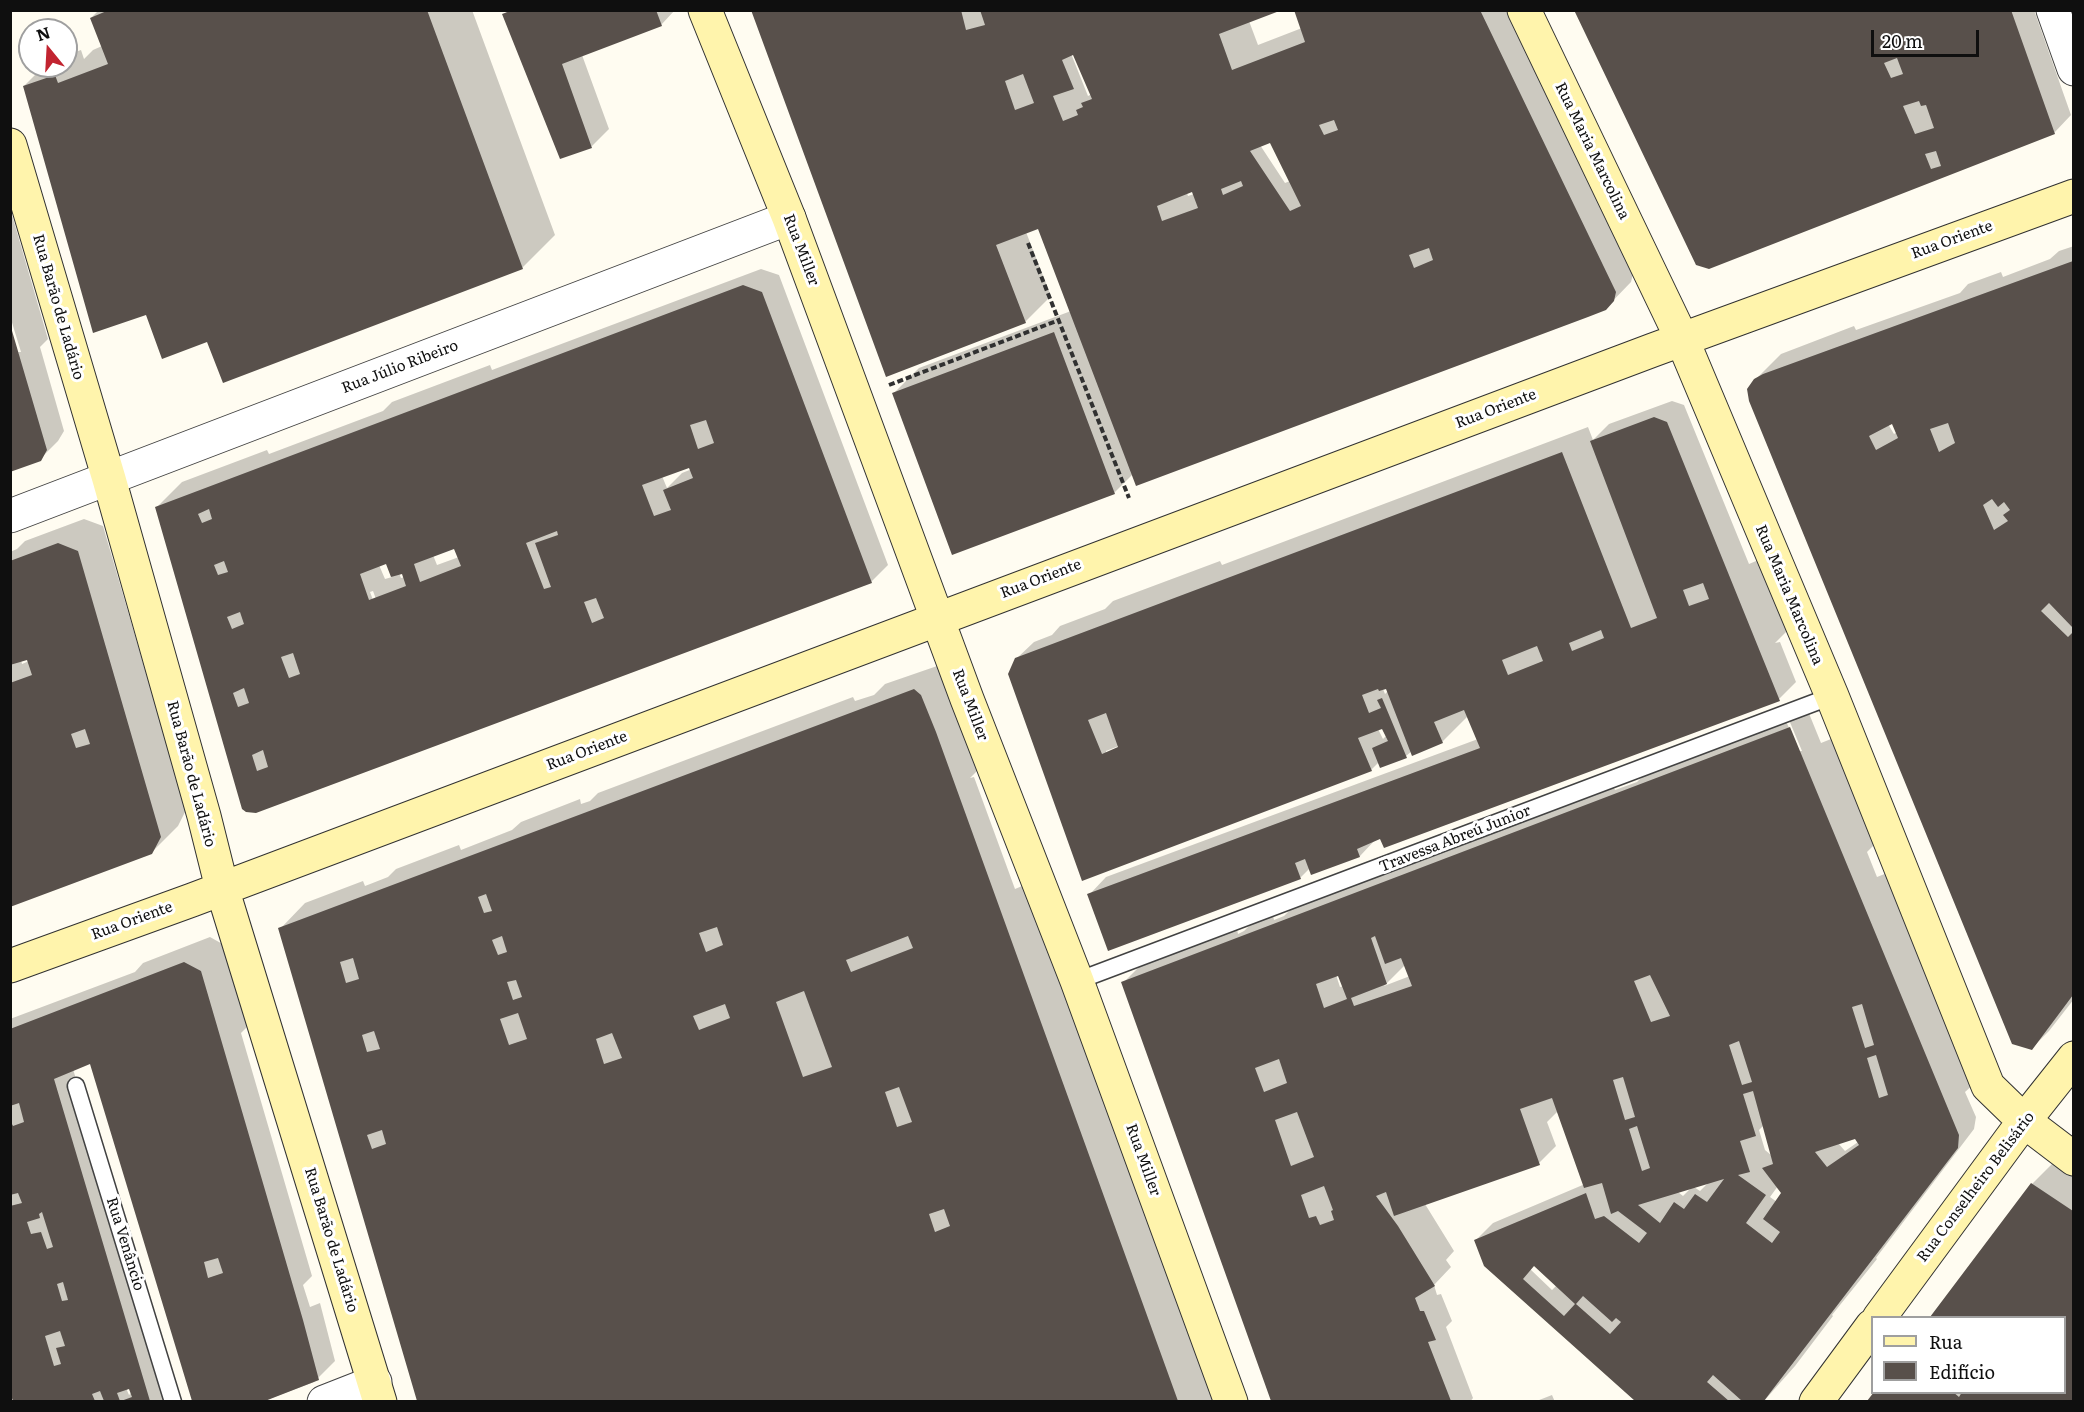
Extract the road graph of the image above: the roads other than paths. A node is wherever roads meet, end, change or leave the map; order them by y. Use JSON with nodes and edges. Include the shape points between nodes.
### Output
{"nodes":[{"id":1,"x":705,"y":10,"type":"edge"},
{"id":2,"x":1524,"y":10,"type":"edge"},
{"id":3,"x":2053,"y":10,"type":"edge"},
{"id":4,"x":2073,"y":69,"type":"edge"},
{"id":5,"x":10,"y":145,"type":"edge"},
{"id":6,"x":2073,"y":196,"type":"edge"},
{"id":7,"x":789,"y":218,"type":"junction"},
{"id":8,"x":1682,"y":339,"type":"junction"},
{"id":9,"x":109,"y":479,"type":"junction"},
{"id":10,"x":10,"y":516,"type":"edge"},
{"id":11,"x":938,"y":618,"type":"junction"},
{"id":12,"x":1832,"y":696,"type":"junction"},
{"id":13,"x":222,"y":888,"type":"junction"},
{"id":14,"x":10,"y":966,"type":"edge"},
{"id":15,"x":1077,"y":981,"type":"junction"},
{"id":16,"x":2073,"y":1058,"type":"edge"},
{"id":17,"x":76,"y":1086,"type":"dead end"},
{"id":18,"x":2024,"y":1122,"type":"junction"},
{"id":19,"x":2073,"y":1160,"type":"edge"},
{"id":20,"x":1880,"y":1316,"type":"edge"},
{"id":21,"x":1871,"y":1327,"type":"edge"},
{"id":22,"x":377,"y":1392,"type":"edge"},
{"id":23,"x":173,"y":1401,"type":"edge"},
{"id":24,"x":324,"y":1401,"type":"edge"},
{"id":25,"x":1231,"y":1401,"type":"edge"},
{"id":26,"x":1816,"y":1401,"type":"edge"}],
"edges":[{"from":1,"to":7,"type":"main road","name":"Rua Miller"},
{"from":2,"to":8,"type":"main road","name":"Rua Maria Marcolina"},
{"from":3,"to":4,"type":"street"},
{"from":5,"to":9,"type":"main road","name":"Rua Barão de Ladário"},
{"from":6,"to":8,"type":"main road","name":"Rua Oriente"},
{"from":7,"to":9,"type":"street","name":"Rua Júlio Ribeiro"},
{"from":7,"to":11,"type":"main road","name":"Rua Miller"},
{"from":8,"to":11,"type":"main road","name":"Rua Oriente"},
{"from":8,"to":12,"type":"main road","name":"Rua Maria Marcolina"},
{"from":9,"to":10,"type":"street","name":"Rua Júlio Ribeiro"},
{"from":9,"to":13,"type":"main road","name":"Rua Barão de Ladário"},
{"from":11,"to":13,"type":"main road","name":"Rua Oriente"},
{"from":11,"to":15,"type":"main road","name":"Rua Miller"},
{"from":12,"to":15,"type":"lane","name":"Travessa Abreú Junior"},
{"from":12,"to":18,"type":"main road","name":"Rua Maria Marcolina","via":[[1988,1086]]},
{"from":13,"to":14,"type":"main road","name":"Rua Oriente"},
{"from":13,"to":22,"type":"main road","name":"Rua Barão de Ladário"},
{"from":15,"to":25,"type":"main road","name":"Rua Miller"},
{"from":16,"to":18,"type":"main road","name":"Rua Conselheiro Belisário"},
{"from":17,"to":23,"type":"lane","name":"Rua Venâncio"},
{"from":18,"to":19,"type":"main road","name":"Rua Maria Marcolina"},
{"from":18,"to":20,"type":"main road","name":"Rua Conselheiro Belisário"},
{"from":21,"to":26,"type":"main road"},
{"from":22,"to":24,"type":"street"}]}
